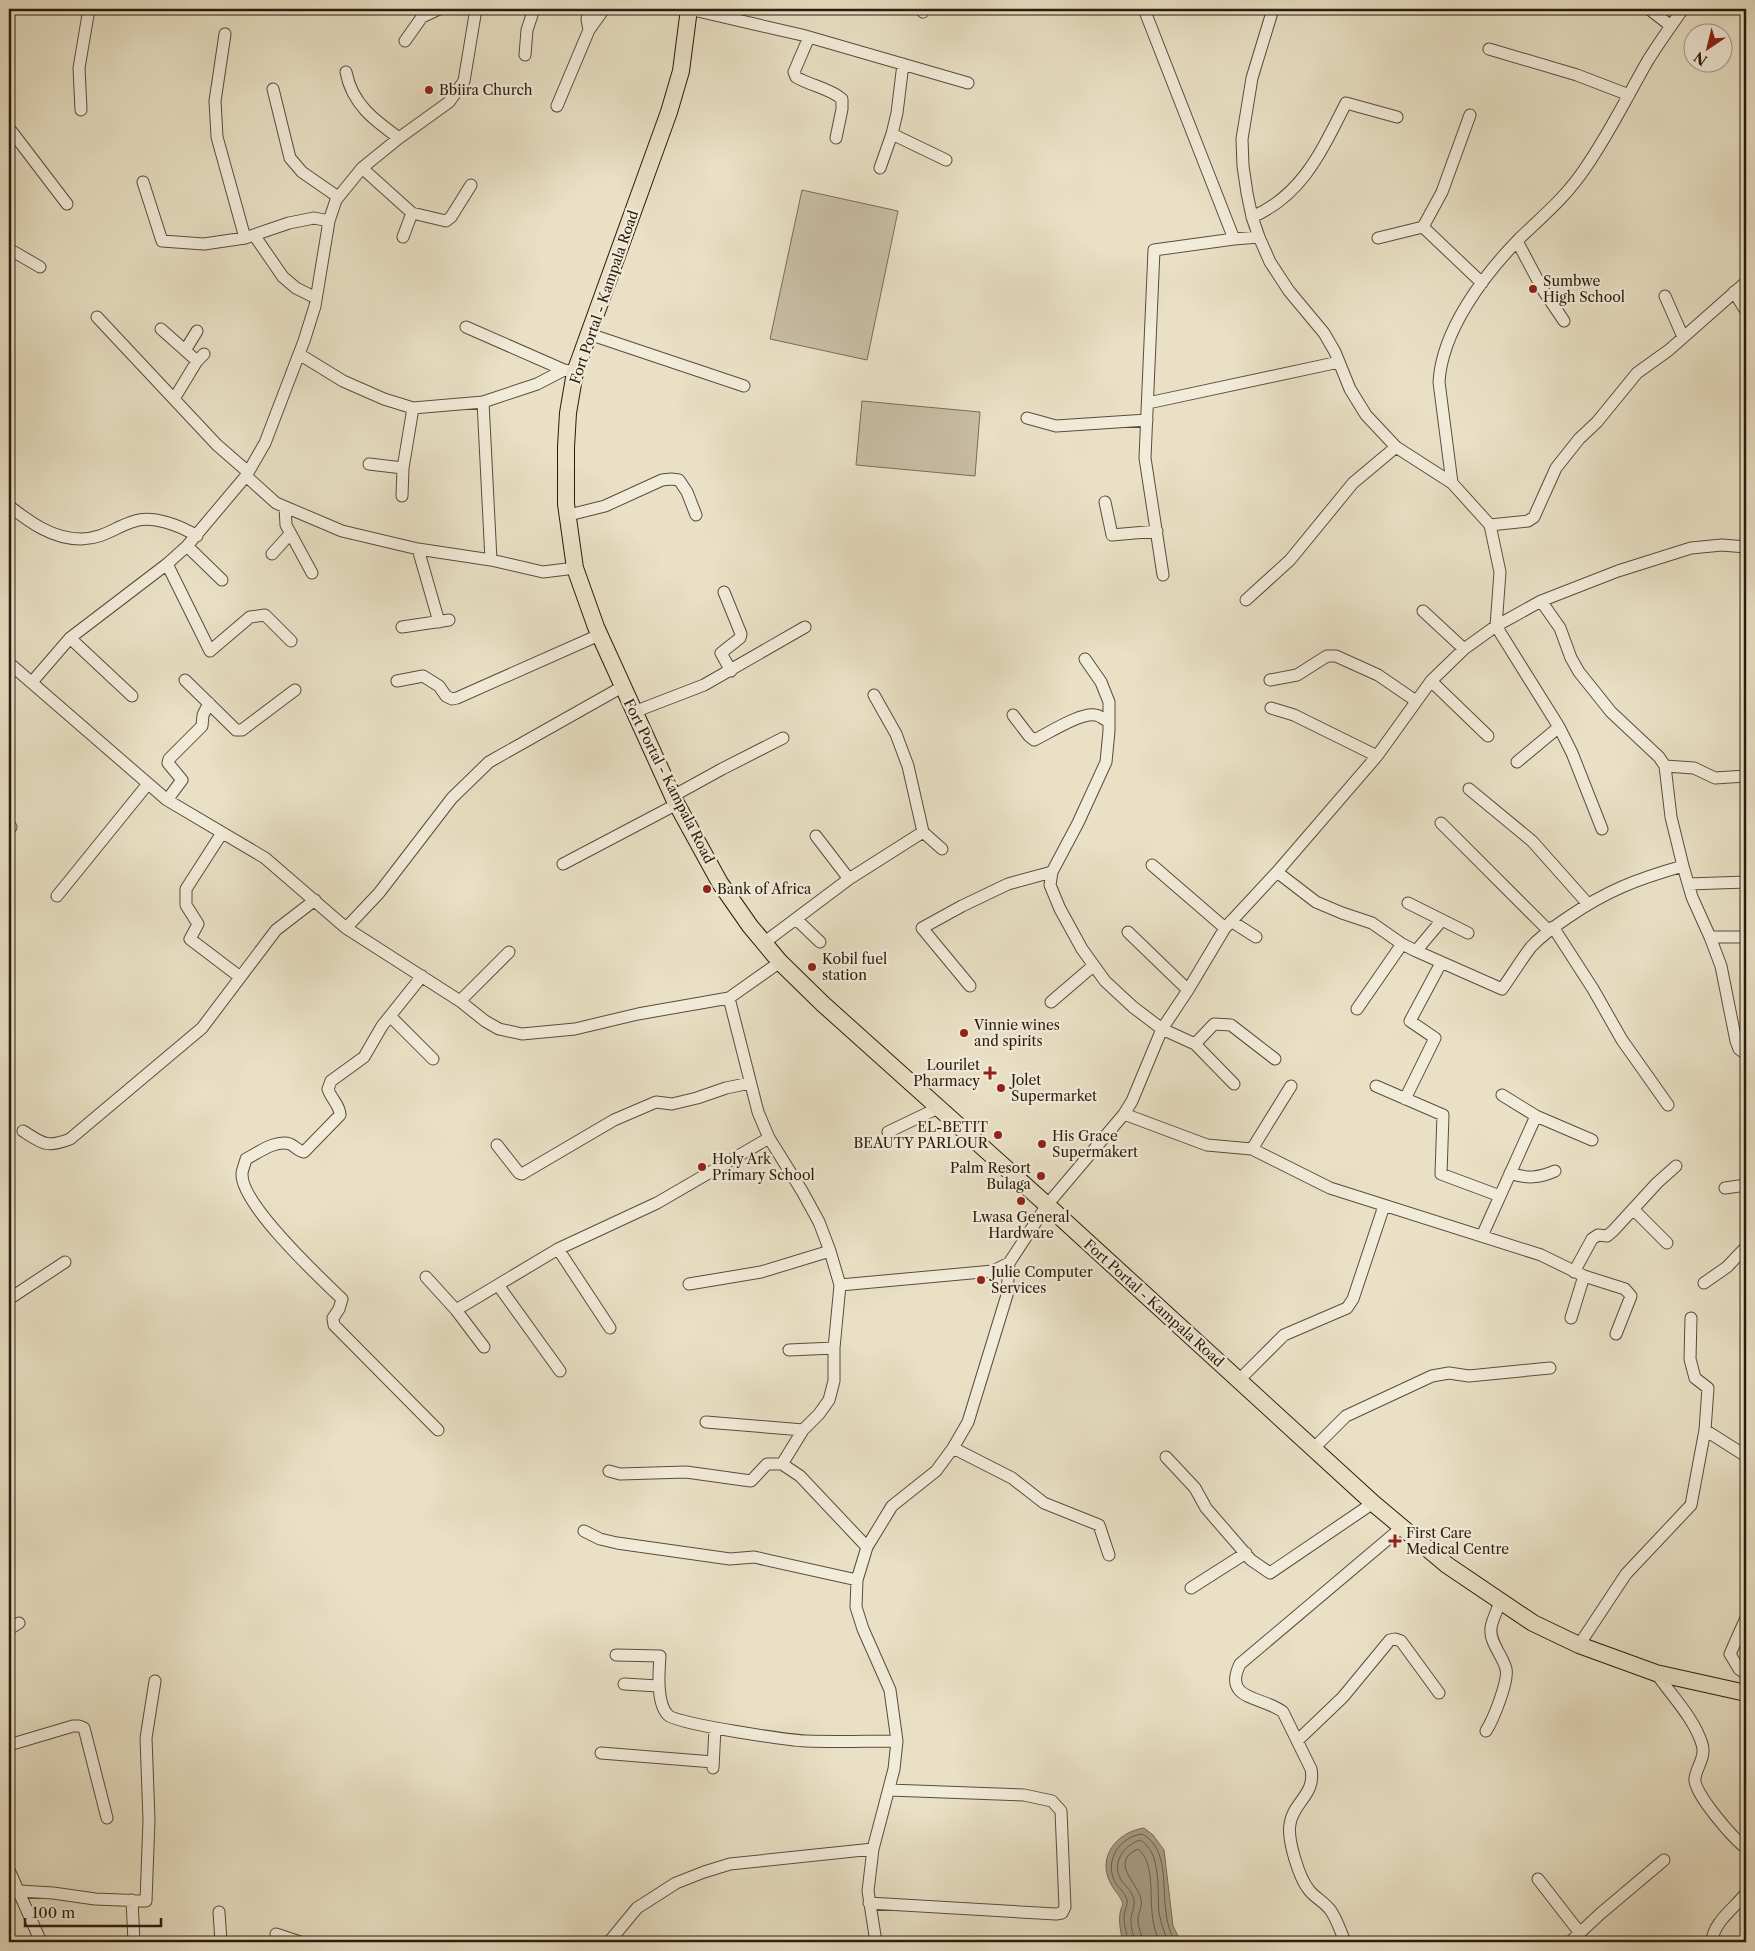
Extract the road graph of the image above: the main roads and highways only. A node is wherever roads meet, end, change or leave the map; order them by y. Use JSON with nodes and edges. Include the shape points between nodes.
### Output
{"nodes":[{"id":1,"x":689,"y":9,"type":"edge"},
{"id":2,"x":1746,"y":1693,"type":"edge"}],
"edges":[{"from":1,"to":2,"type":"main road","name":"Fort Portal - Kampala Road","via":[[681,71],[669,112],[588,334],[569,371],[566,504],[576,568],[599,635],[675,800],[720,883],[780,962],[823,1004],[1373,1503],[1447,1565],[1533,1623],[1579,1645],[1656,1673]]}]}
